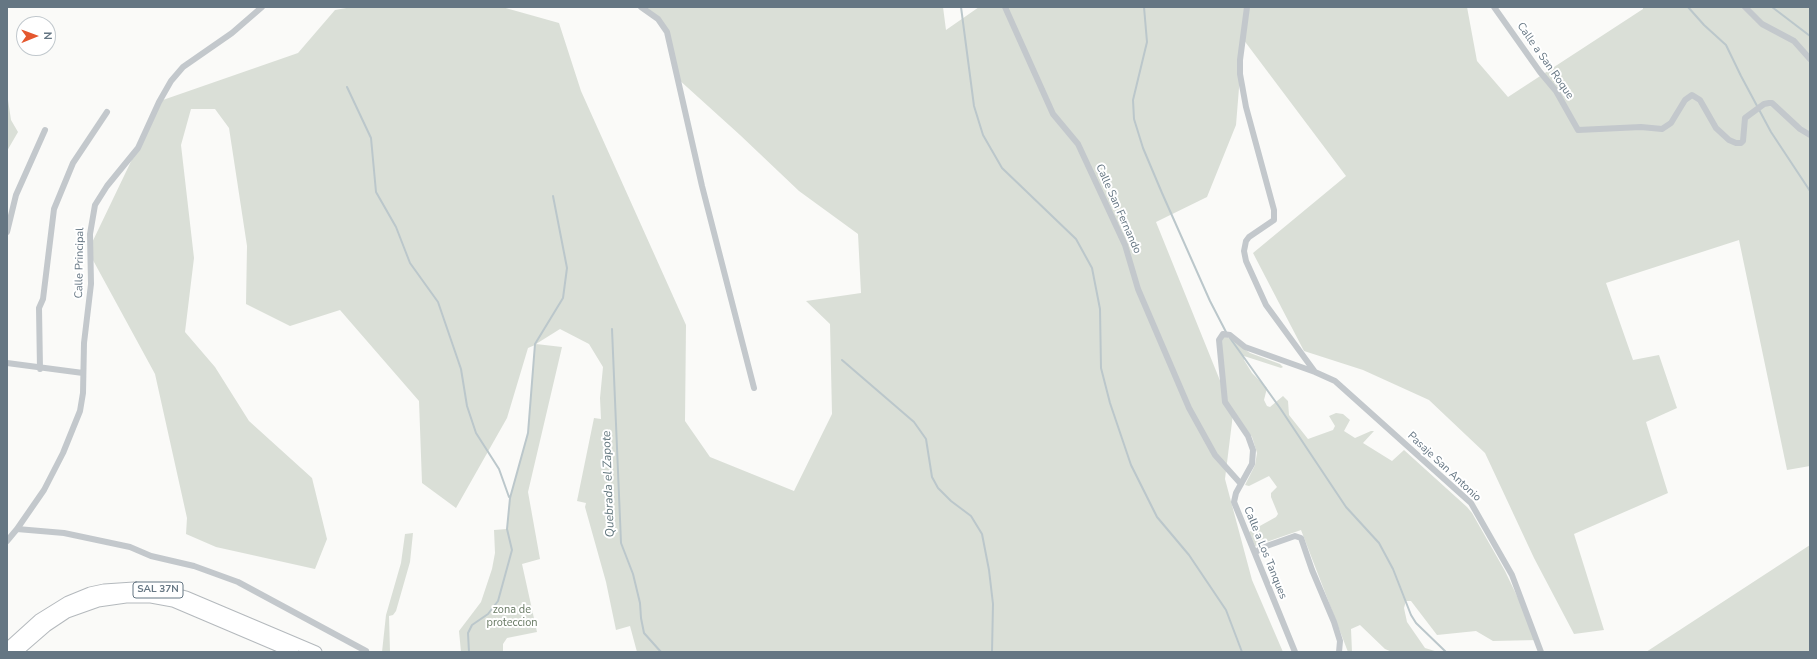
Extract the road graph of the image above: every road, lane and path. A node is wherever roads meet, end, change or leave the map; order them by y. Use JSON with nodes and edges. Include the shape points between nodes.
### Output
{"nodes":[{"id":1,"x":262,"y":7,"type":"edge"},
{"id":2,"x":640,"y":7,"type":"edge"},
{"id":3,"x":1005,"y":7,"type":"edge"},
{"id":4,"x":1246,"y":7,"type":"edge"},
{"id":5,"x":1494,"y":7,"type":"edge"},
{"id":6,"x":1745,"y":7,"type":"edge"},
{"id":7,"x":1810,"y":59,"type":"edge"},
{"id":8,"x":108,"y":112,"type":"dead end"},
{"id":9,"x":45,"y":130,"type":"dead end"},
{"id":10,"x":1810,"y":135,"type":"edge"},
{"id":11,"x":7,"y":232,"type":"edge"},
{"id":12,"x":7,"y":363,"type":"edge"},
{"id":13,"x":40,"y":369,"type":"junction"},
{"id":14,"x":1315,"y":372,"type":"junction"},
{"id":15,"x":83,"y":373,"type":"junction"},
{"id":16,"x":754,"y":388,"type":"dead end"},
{"id":17,"x":1241,"y":484,"type":"junction"},
{"id":18,"x":17,"y":529,"type":"junction"},
{"id":19,"x":7,"y":541,"type":"edge"},
{"id":20,"x":1255,"y":553,"type":"junction"},
{"id":21,"x":7,"y":649,"type":"edge"},
{"id":22,"x":366,"y":651,"type":"dead end"},
{"id":23,"x":16,"y":652,"type":"edge"},
{"id":24,"x":293,"y":652,"type":"edge"},
{"id":25,"x":316,"y":652,"type":"edge"},
{"id":26,"x":1295,"y":652,"type":"edge"},
{"id":27,"x":1339,"y":652,"type":"edge"},
{"id":28,"x":1541,"y":652,"type":"edge"}],
"edges":[{"from":1,"to":15,"type":"street","name":"Calle Principal","via":[[232,33],[183,67],[171,81],[138,148],[95,205],[90,234],[91,284]]},
{"from":2,"to":16,"type":"street","via":[[658,19],[666,32],[702,186]]},
{"from":3,"to":17,"type":"street","name":"Calle San Fernando","via":[[1053,114],[1078,144],[1125,245],[1138,289],[1189,408],[1215,455]]},
{"from":4,"to":14,"type":"street","via":[[1240,74],[1246,107],[1271,197],[1274,220],[1249,237],[1244,251],[1266,306]]},
{"from":5,"to":10,"type":"street","name":"Calle a San Roque","via":[[1556,91],[1578,130],[1641,127],[1662,129],[1671,123],[1685,100],[1692,95],[1700,100],[1716,128],[1736,143],[1743,141],[1745,118],[1769,103]]},
{"from":6,"to":7,"type":"street","via":[[1762,24],[1794,41]]},
{"from":8,"to":13,"type":"street","via":[[73,163],[54,208],[43,299],[39,308]]},
{"from":9,"to":11,"type":"street","via":[[16,195]]},
{"from":12,"to":13,"type":"street"},
{"from":13,"to":15,"type":"street"},
{"from":14,"to":17,"type":"street","name":"Calle a Los Tanques","via":[[1245,347],[1227,333],[1220,336],[1225,402],[1248,436],[1253,450],[1252,464]]},
{"from":14,"to":28,"type":"street","name":"Pasaje San Antonio","via":[[1335,381],[1471,503],[1512,575]]},
{"from":15,"to":18,"type":"street","name":"Calle Principal","via":[[80,411],[63,453],[44,490]]},
{"from":17,"to":20,"type":"street","name":"Calle a Los Tanques","via":[[1234,502]]},
{"from":18,"to":19,"type":"street","name":"Calle Principal"},
{"from":18,"to":22,"type":"street","via":[[71,534],[130,547],[151,556],[194,566],[238,582]]},
{"from":20,"to":26,"type":"street","name":"Calle a Los Tanques"},
{"from":20,"to":27,"type":"street","via":[[1295,536],[1301,538],[1334,622],[1340,641]]},
{"from":21,"to":25,"type":"highway","number":"SAL 37N","via":[[46,614],[68,602],[96,592],[134,588],[178,594]]},
{"from":23,"to":24,"type":"highway","number":"SAL 37N","via":[[67,612],[98,600],[126,597],[156,598],[173,602]]}]}
